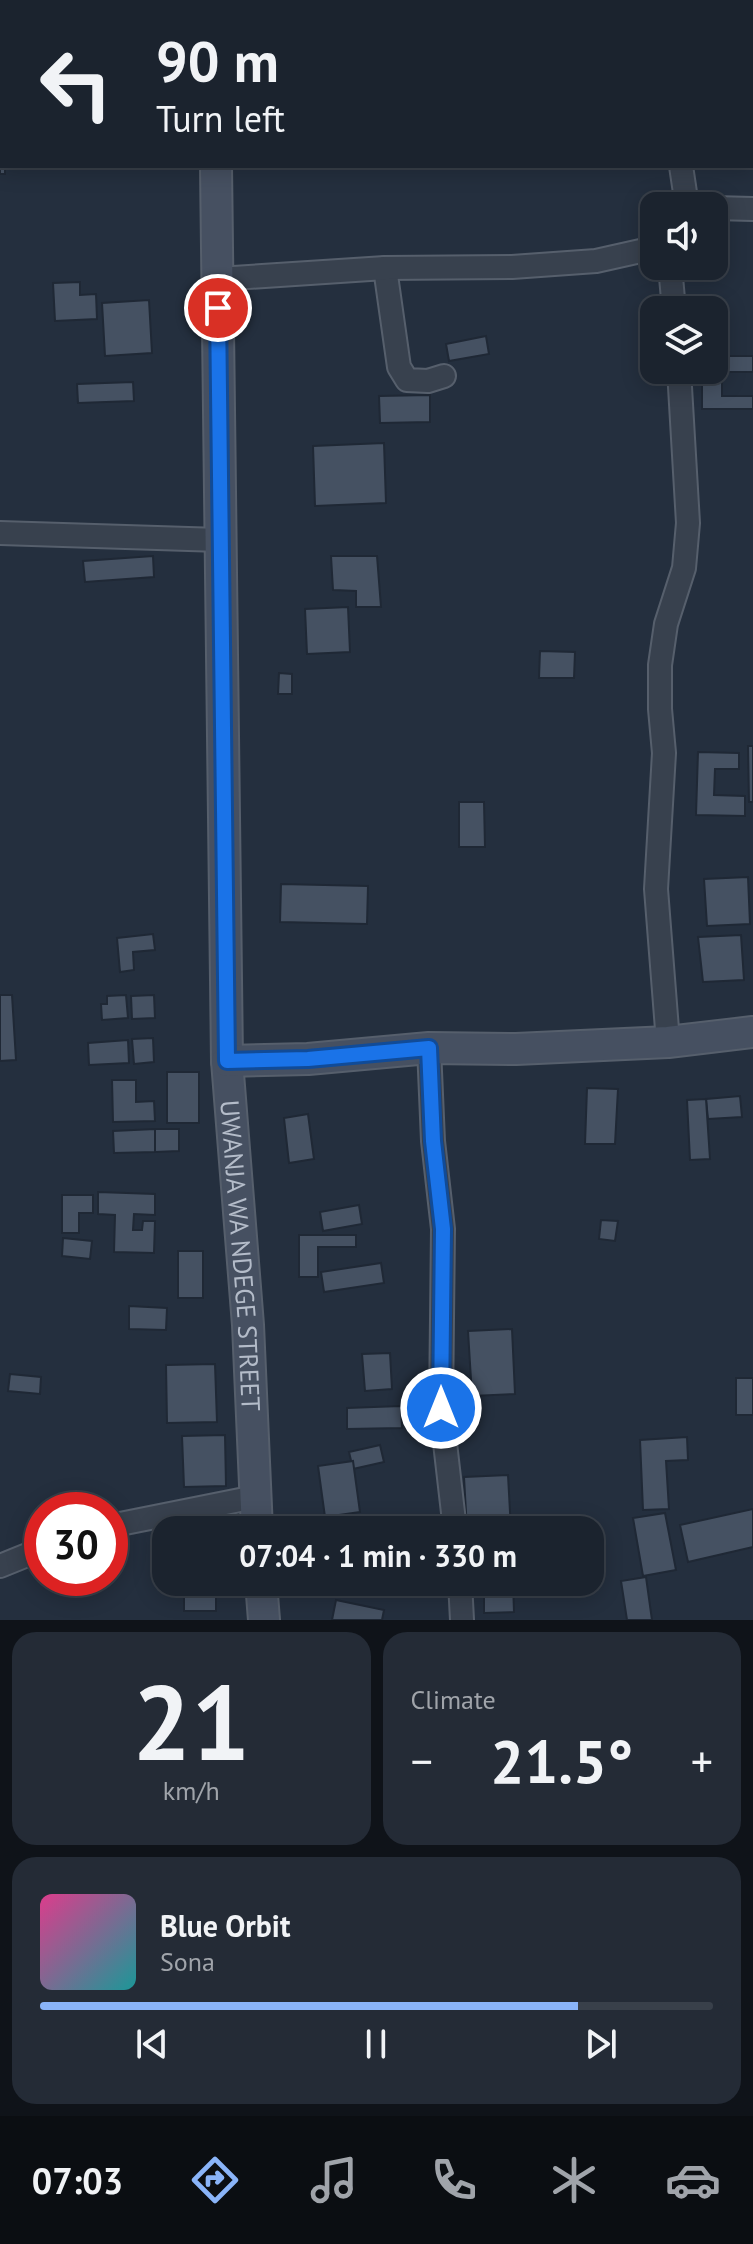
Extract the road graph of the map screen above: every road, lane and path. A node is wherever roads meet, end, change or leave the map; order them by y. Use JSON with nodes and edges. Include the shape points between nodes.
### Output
{"nodes":[{"id":1,"x":216,"y":168,"type":"edge"},
{"id":2,"x":681,"y":168,"type":"edge"},
{"id":3,"x":685,"y":192,"type":"edge"},
{"id":4,"x":728,"y":208,"type":"edge"},
{"id":5,"x":753,"y":209,"type":"edge"},
{"id":6,"x":640,"y":251,"type":"edge"},
{"id":7,"x":385,"y":268,"type":"junction"},
{"id":8,"x":218,"y":279,"type":"junction"},
{"id":9,"x":444,"y":376,"type":"dead end"},
{"id":10,"x":680,"y":384,"type":"edge"},
{"id":11,"x":0,"y":533,"type":"edge"},
{"id":12,"x":220,"y":540,"type":"junction"},
{"id":13,"x":753,"y":1032,"type":"edge"},
{"id":14,"x":668,"y":1042,"type":"junction"},
{"id":15,"x":429,"y":1048,"type":"junction"},
{"id":16,"x":227,"y":1061,"type":"junction"},
{"id":17,"x":255,"y":1497,"type":"junction"},
{"id":18,"x":256,"y":1516,"type":"edge"},
{"id":19,"x":453,"y":1516,"type":"edge"},
{"id":20,"x":128,"y":1522,"type":"edge"},
{"id":21,"x":24,"y":1556,"type":"edge"},
{"id":22,"x":0,"y":1566,"type":"edge"},
{"id":23,"x":262,"y":1596,"type":"edge"},
{"id":24,"x":461,"y":1596,"type":"edge"},
{"id":25,"x":264,"y":1620,"type":"edge"},
{"id":26,"x":462,"y":1620,"type":"edge"}],
"edges":[{"from":1,"to":8,"type":"street","name":"UWANJA WA NDEGE STREET"},
{"from":2,"to":3,"type":"street"},
{"from":4,"to":5,"type":"street"},
{"from":6,"to":7,"type":"street","via":[[596,261],[512,267]]},
{"from":7,"to":8,"type":"street"},
{"from":7,"to":9,"type":"street","via":[[399,367],[407,380]]},
{"from":8,"to":12,"type":"street","name":"UWANJA WA NDEGE STREET"},
{"from":10,"to":14,"type":"street","via":[[688,523],[684,568],[666,624],[660,665],[664,753],[656,889]]},
{"from":11,"to":12,"type":"street"},
{"from":12,"to":16,"type":"street","name":"UWANJA WA NDEGE STREET"},
{"from":13,"to":14,"type":"street"},
{"from":14,"to":15,"type":"street"},
{"from":15,"to":16,"type":"street"},
{"from":15,"to":19,"type":"street","via":[[443,1229],[441,1408]]},
{"from":16,"to":17,"type":"street","name":"UWANJA WA NDEGE STREET","via":[[248,1325]]},
{"from":17,"to":18,"type":"street","name":"UWANJA WA NDEGE STREET"},
{"from":17,"to":20,"type":"street"},
{"from":21,"to":22,"type":"street"},
{"from":23,"to":25,"type":"street"},
{"from":24,"to":26,"type":"street"}]}
